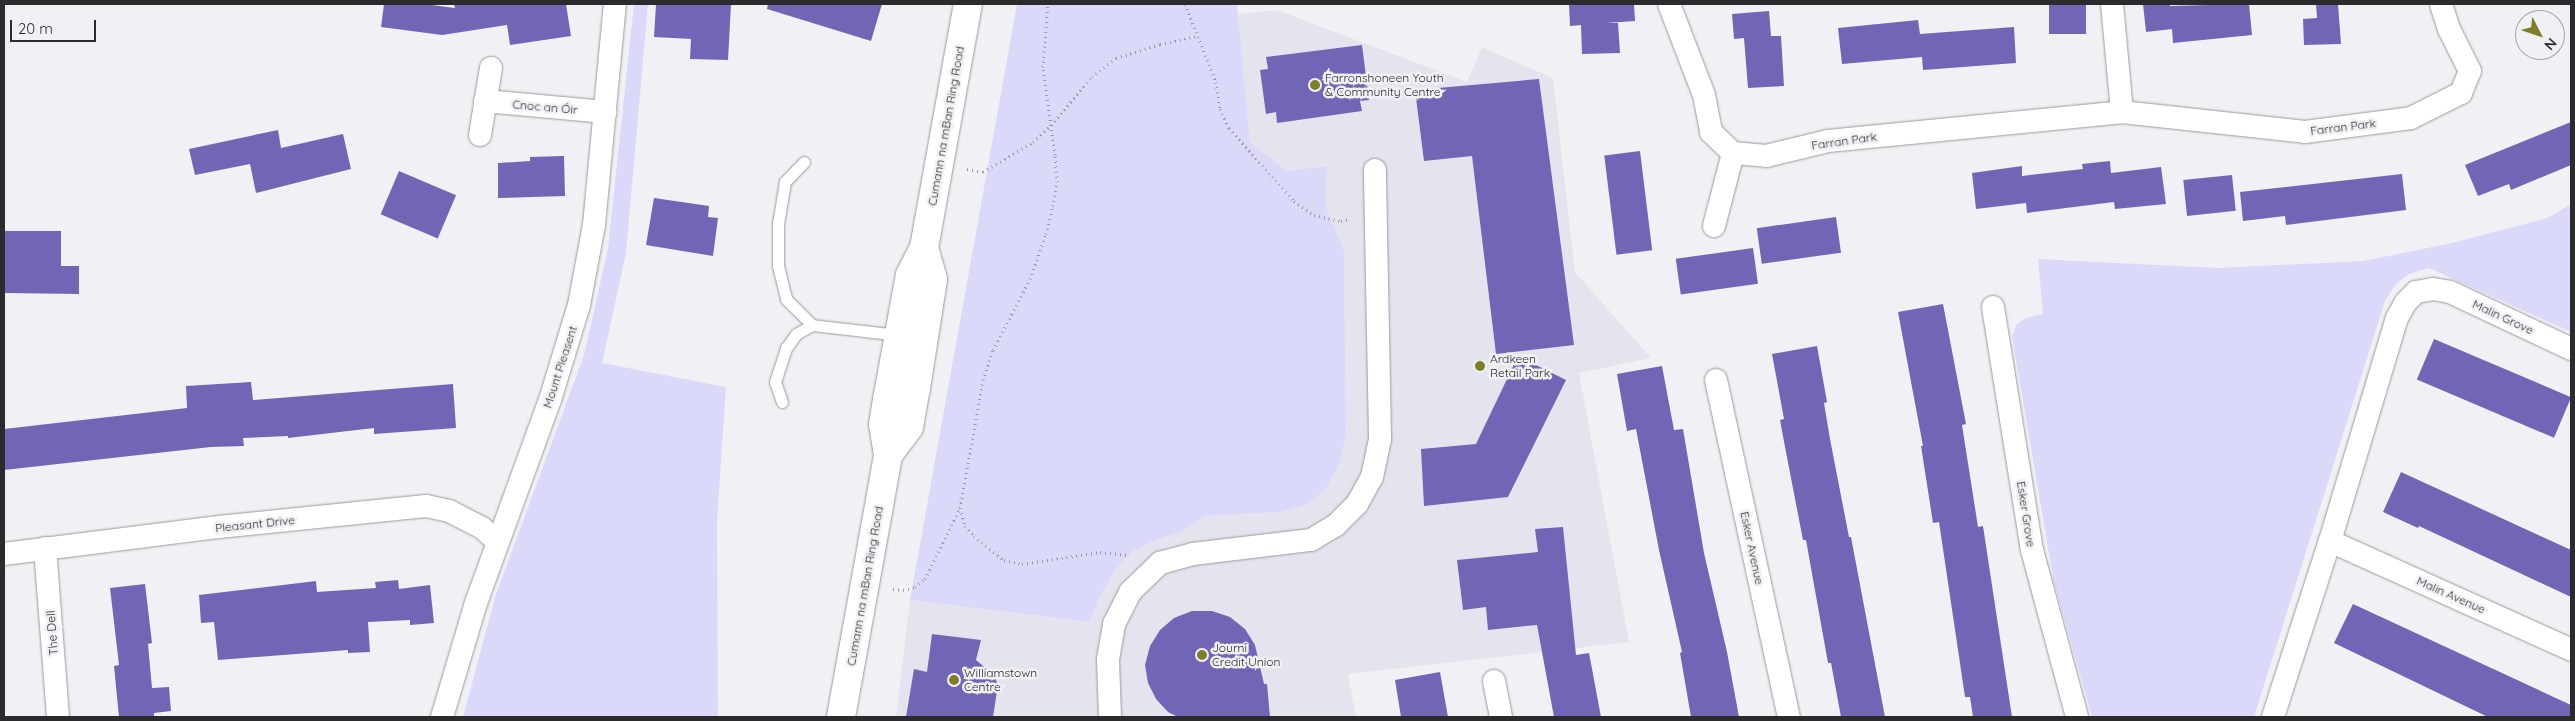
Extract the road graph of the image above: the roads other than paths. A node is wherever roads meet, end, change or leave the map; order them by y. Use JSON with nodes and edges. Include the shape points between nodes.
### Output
{"nodes":[{"id":1,"x":615,"y":4,"type":"edge"},
{"id":2,"x":968,"y":4,"type":"edge"},
{"id":3,"x":1669,"y":4,"type":"edge"},
{"id":4,"x":2112,"y":4,"type":"edge"},
{"id":5,"x":2441,"y":4,"type":"edge"},
{"id":6,"x":491,"y":68,"type":"dead end"},
{"id":7,"x":485,"y":101,"type":"junction"},
{"id":8,"x":605,"y":112,"type":"junction"},
{"id":9,"x":2122,"y":112,"type":"junction"},
{"id":10,"x":480,"y":135,"type":"dead end"},
{"id":11,"x":1733,"y":153,"type":"junction"},
{"id":12,"x":804,"y":162,"type":"dead end"},
{"id":13,"x":1375,"y":170,"type":"dead end"},
{"id":14,"x":1714,"y":226,"type":"dead end"},
{"id":15,"x":924,"y":248,"type":"junction"},
{"id":16,"x":1993,"y":308,"type":"dead end"},
{"id":17,"x":812,"y":325,"type":"junction"},
{"id":18,"x":899,"y":335,"type":"junction"},
{"id":19,"x":2571,"y":349,"type":"edge"},
{"id":20,"x":1716,"y":380,"type":"dead end"},
{"id":21,"x":782,"y":402,"type":"dead end"},
{"id":22,"x":888,"y":455,"type":"junction"},
{"id":23,"x":497,"y":541,"type":"junction"},
{"id":24,"x":2330,"y":541,"type":"junction"},
{"id":25,"x":45,"y":548,"type":"junction"},
{"id":26,"x":4,"y":554,"type":"edge"},
{"id":27,"x":2571,"y":650,"type":"edge"},
{"id":28,"x":1494,"y":681,"type":"dead end"},
{"id":29,"x":58,"y":717,"type":"edge"},
{"id":30,"x":442,"y":717,"type":"edge"},
{"id":31,"x":841,"y":717,"type":"edge"},
{"id":32,"x":1110,"y":717,"type":"edge"},
{"id":33,"x":1501,"y":717,"type":"edge"},
{"id":34,"x":1789,"y":717,"type":"edge"},
{"id":35,"x":2076,"y":717,"type":"edge"},
{"id":36,"x":2273,"y":717,"type":"edge"}],
"edges":[{"from":1,"to":8,"type":"street","name":"Mount Pleasent"},
{"from":2,"to":15,"type":"main road","name":"Cumann na mBan Ring Road"},
{"from":3,"to":11,"type":"street","via":[[1704,95],[1710,132]]},
{"from":4,"to":9,"type":"street"},
{"from":5,"to":9,"type":"street","name":"Farran Park","via":[[2449,29],[2470,71],[2461,94],[2411,118],[2305,132]]},
{"from":6,"to":7,"type":"street"},
{"from":7,"to":8,"type":"street","name":"Cnoc an Óir"},
{"from":7,"to":10,"type":"street"},
{"from":8,"to":23,"type":"street","name":"Mount Pleasent","via":[[594,225],[579,305],[550,400]]},
{"from":9,"to":11,"type":"street","name":"Farran Park","via":[[1828,141],[1766,156]]},
{"from":11,"to":14,"type":"street"},
{"from":12,"to":17,"type":"lane","via":[[785,182],[778,224],[778,266],[786,299]]},
{"from":13,"to":32,"type":"street","via":[[1380,438],[1372,477],[1357,504],[1336,525],[1311,540],[1193,554],[1160,563],[1130,592],[1114,624],[1108,659]]},
{"from":15,"to":18,"type":"main road","name":"Cumann na mBan Ring Road","via":[[910,275]]},
{"from":15,"to":22,"type":"main road","name":"Cumann na mBan Ring Road","via":[[932,279],[916,388],[909,427]]},
{"from":16,"to":35,"type":"street","name":"Esker Grove","via":[[2032,550]]},
{"from":17,"to":18,"type":"lane"},
{"from":17,"to":21,"type":"lane","via":[[796,334],[786,348],[775,382]]},
{"from":18,"to":22,"type":"main road","name":"Cumann na mBan Ring Road","via":[[882,425]]},
{"from":19,"to":24,"type":"street","name":"Malin Grove","via":[[2450,292],[2433,289],[2416,292],[2397,318]]},
{"from":20,"to":34,"type":"street","name":"Esker Avenue"},
{"from":22,"to":31,"type":"main road","name":"Cumann na mBan Ring Road"},
{"from":23,"to":25,"type":"street","name":"Pleasant Drive","via":[[482,528],[449,511],[426,506]]},
{"from":23,"to":30,"type":"street","name":"Mount Pleasent"},
{"from":24,"to":27,"type":"street","name":"Malin Avenue"},
{"from":24,"to":36,"type":"street"},
{"from":25,"to":26,"type":"street","name":"Pleasant Drive"},
{"from":25,"to":29,"type":"street","name":"The Dell"},
{"from":28,"to":33,"type":"street"}]}
